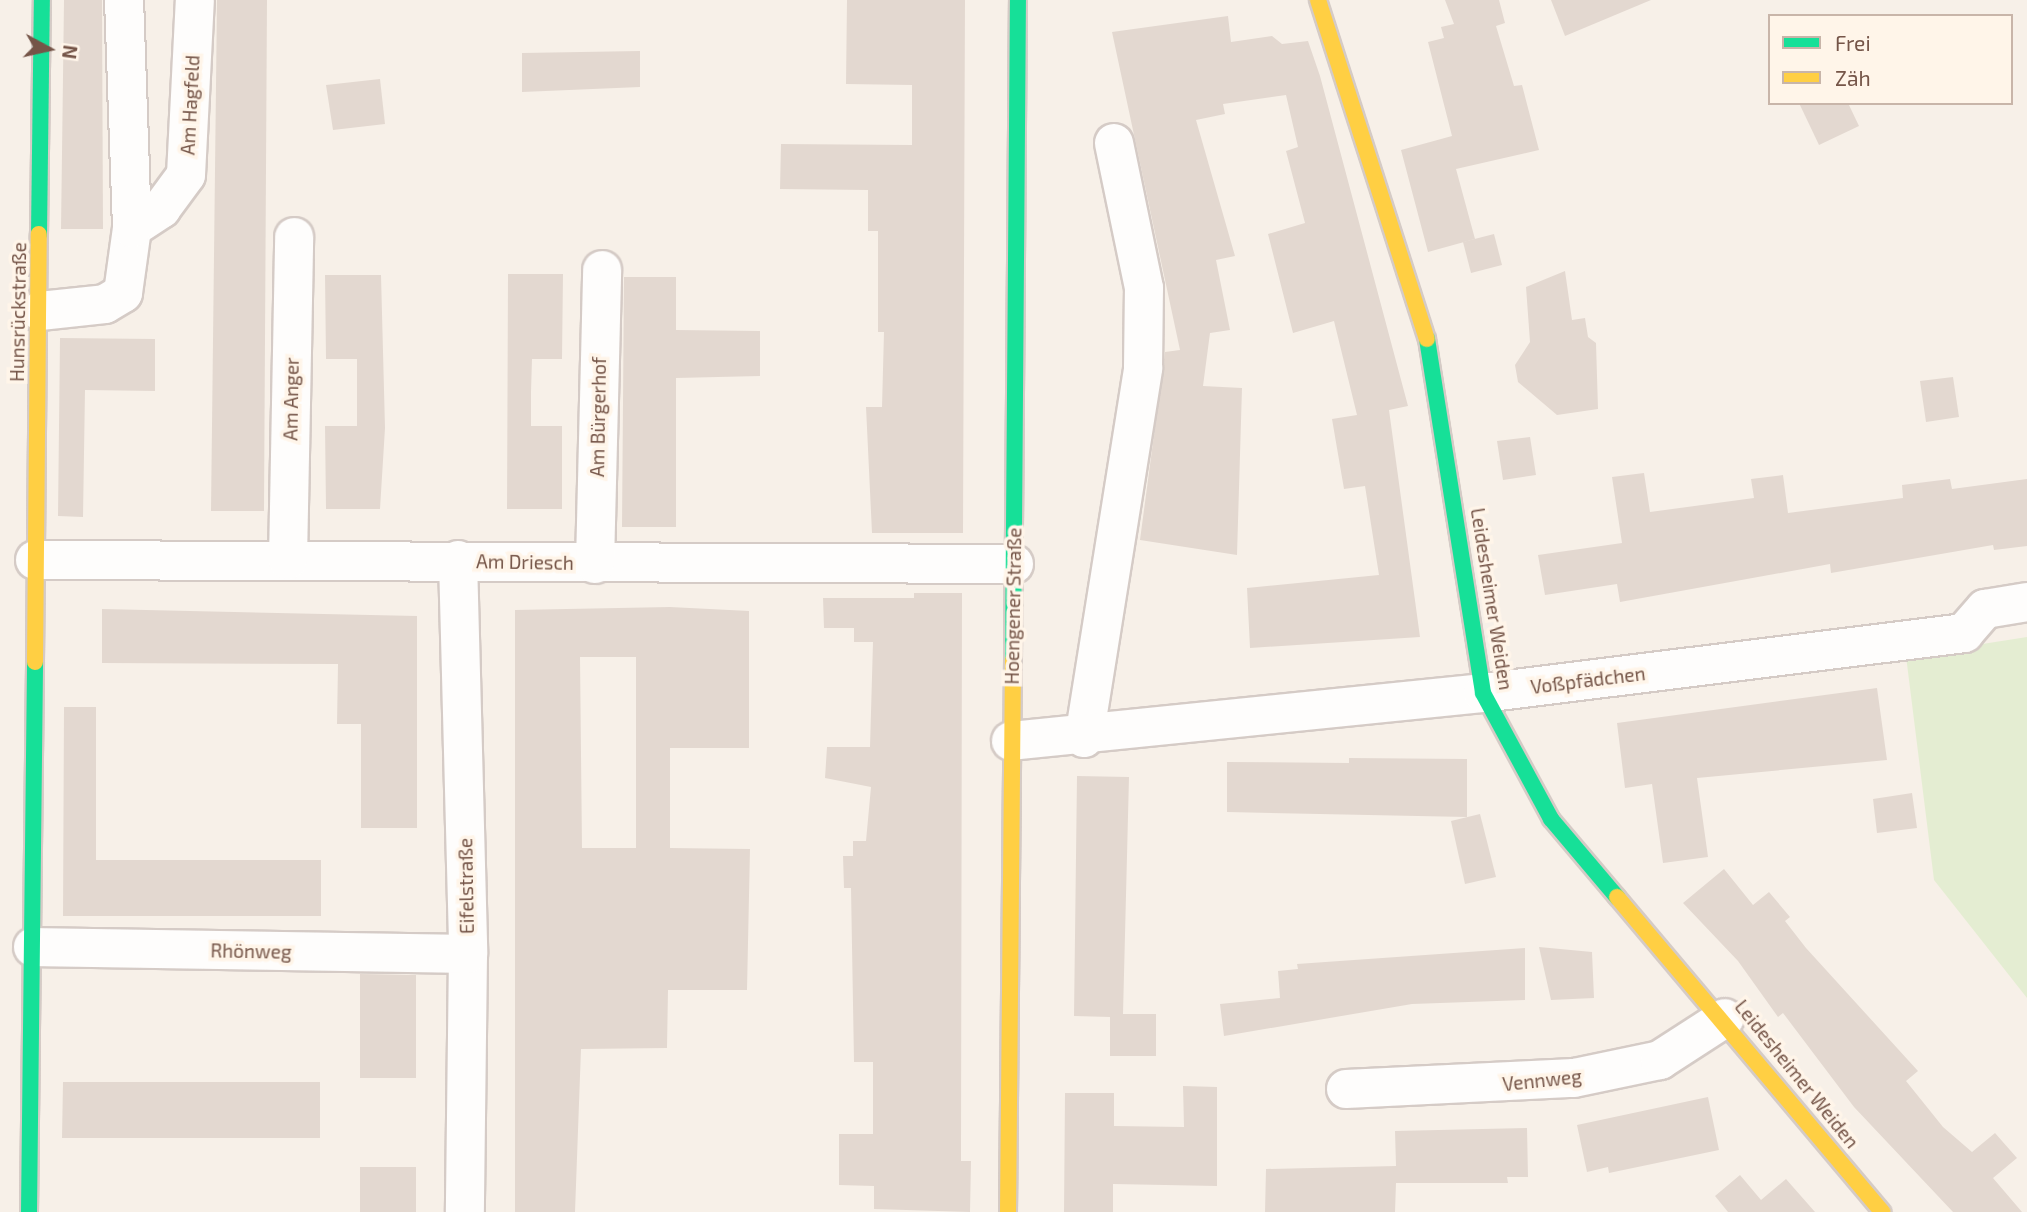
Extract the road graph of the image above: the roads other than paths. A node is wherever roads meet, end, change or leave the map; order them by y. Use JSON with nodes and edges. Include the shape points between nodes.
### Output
{"nodes":[{"id":1,"x":42,"y":0,"type":"edge"},
{"id":2,"x":124,"y":0,"type":"edge"},
{"id":3,"x":195,"y":0,"type":"edge"},
{"id":4,"x":1018,"y":0,"type":"edge"},
{"id":5,"x":1318,"y":0,"type":"edge"},
{"id":6,"x":1114,"y":143,"type":"dead end"},
{"id":7,"x":132,"y":228,"type":"junction"},
{"id":8,"x":294,"y":237,"type":"dead end"},
{"id":9,"x":602,"y":270,"type":"dead end"},
{"id":10,"x":40,"y":311,"type":"junction"},
{"id":11,"x":36,"y":560,"type":"junction"},
{"id":12,"x":288,"y":560,"type":"junction"},
{"id":13,"x":458,"y":560,"type":"junction"},
{"id":14,"x":595,"y":564,"type":"junction"},
{"id":15,"x":1014,"y":564,"type":"junction"},
{"id":16,"x":2027,"y":602,"type":"edge"},
{"id":17,"x":1483,"y":693,"type":"junction"},
{"id":18,"x":1084,"y":738,"type":"junction"},
{"id":19,"x":1011,"y":741,"type":"junction"},
{"id":20,"x":33,"y":947,"type":"junction"},
{"id":21,"x":468,"y":954,"type":"junction"},
{"id":22,"x":1725,"y":1018,"type":"junction"},
{"id":23,"x":1346,"y":1089,"type":"dead end"},
{"id":24,"x":29,"y":1212,"type":"edge"},
{"id":25,"x":465,"y":1212,"type":"edge"},
{"id":26,"x":1008,"y":1212,"type":"edge"},
{"id":27,"x":1882,"y":1212,"type":"edge"}],
"edges":[{"from":1,"to":10,"type":"street","name":"Hunsrückstraße"},
{"from":2,"to":7,"type":"street"},
{"from":3,"to":7,"type":"street","name":"Am Hagfeld","via":[[186,175],[161,208]]},
{"from":4,"to":15,"type":"street","name":"Hoengener Straße"},
{"from":5,"to":17,"type":"street","name":"Leidesheimer Weiden","via":[[1434,362]]},
{"from":6,"to":18,"type":"street","via":[[1144,288],[1143,368]]},
{"from":7,"to":10,"type":"street","via":[[123,293],[105,304]]},
{"from":8,"to":12,"type":"street","name":"Am Anger"},
{"from":9,"to":14,"type":"street","name":"Am Bürgerhof"},
{"from":10,"to":11,"type":"street","name":"Hunsrückstraße"},
{"from":11,"to":12,"type":"street","name":"Am Driesch"},
{"from":11,"to":20,"type":"street","name":"Hunsrückstraße"},
{"from":12,"to":13,"type":"street","name":"Am Driesch"},
{"from":13,"to":14,"type":"street","name":"Am Driesch"},
{"from":13,"to":21,"type":"street","name":"Eifelstraße"},
{"from":14,"to":15,"type":"street","name":"Am Driesch"},
{"from":15,"to":19,"type":"street","name":"Hoengener Straße"},
{"from":16,"to":17,"type":"street","name":"Voßpfädchen","via":[[1985,609],[1964,633]]},
{"from":17,"to":18,"type":"street","name":"Voßpfädchen"},
{"from":17,"to":22,"type":"street","name":"Leidesheimer Weiden","via":[[1551,819]]},
{"from":18,"to":19,"type":"street","name":"Voßpfädchen"},
{"from":19,"to":26,"type":"street","name":"Hoengener Straße"},
{"from":20,"to":21,"type":"street","name":"Rhönweg"},
{"from":20,"to":24,"type":"street","name":"Hunsrückstraße"},
{"from":21,"to":25,"type":"street","name":"Eifelstraße"},
{"from":22,"to":23,"type":"street","name":"Vennweg","via":[[1660,1060],[1574,1078]]},
{"from":22,"to":27,"type":"street","name":"Leidesheimer Weiden"}]}
